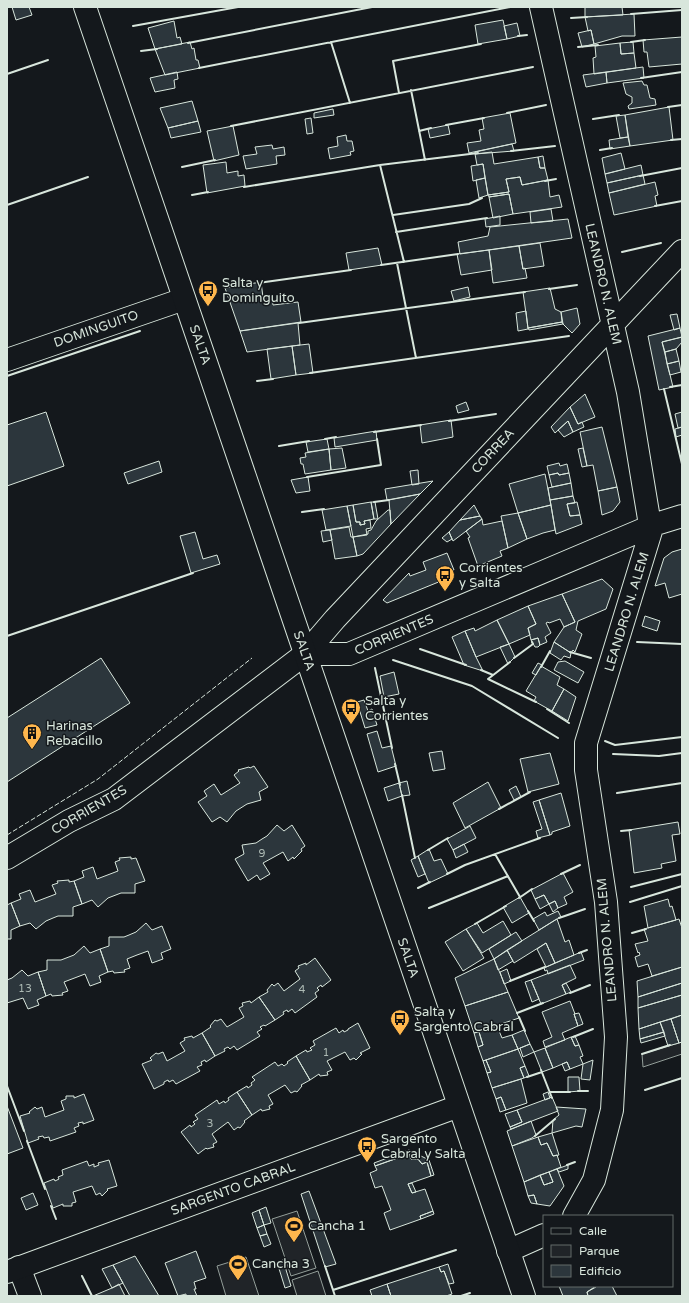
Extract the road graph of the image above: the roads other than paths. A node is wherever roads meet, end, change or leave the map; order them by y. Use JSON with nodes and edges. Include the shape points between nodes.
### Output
{"nodes":[{"id":1,"x":84,"y":7,"type":"edge"},
{"id":2,"x":541,"y":7,"type":"edge"},
{"id":3,"x":682,"y":251,"type":"edge"},
{"id":4,"x":184,"y":299,"type":"junction"},
{"id":5,"x":612,"y":324,"type":"junction"},
{"id":6,"x":7,"y":360,"type":"edge"},
{"id":7,"x":682,"y":516,"type":"edge"},
{"id":8,"x":651,"y":527,"type":"junction"},
{"id":9,"x":305,"y":654,"type":"junction"},
{"id":10,"x":7,"y":858,"type":"edge"},
{"id":11,"x":459,"y":1106,"type":"junction"},
{"id":12,"x":575,"y":1215,"type":"edge"},
{"id":13,"x":543,"y":1235,"type":"edge"},
{"id":14,"x":508,"y":1251,"type":"junction"},
{"id":15,"x":13,"y":1269,"type":"edge"},
{"id":16,"x":30,"y":1296,"type":"edge"},
{"id":17,"x":524,"y":1296,"type":"edge"}],
"edges":[{"from":1,"to":4,"type":"street","name":"SALTA"},
{"from":2,"to":5,"type":"street","name":"LEANDRO N. ALEM"},
{"from":3,"to":5,"type":"street","name":"CORREA"},
{"from":4,"to":6,"type":"street","name":"DOMINGUITO"},
{"from":4,"to":9,"type":"street","name":"SALTA"},
{"from":5,"to":8,"type":"street","name":"LEANDRO N. ALEM","via":[[628,392]]},
{"from":5,"to":9,"type":"street","name":"CORREA","via":[[340,613]]},
{"from":7,"to":8,"type":"street","name":"CORRIENTES"},
{"from":8,"to":9,"type":"street","name":"CORRIENTES","via":[[349,654]]},
{"from":8,"to":12,"type":"street","name":"LEANDRO N. ALEM","via":[[586,743],[586,770],[606,902],[616,1037],[612,1110],[594,1180]]},
{"from":9,"to":10,"type":"street","name":"CORRIENTES","via":[[114,798]]},
{"from":9,"to":11,"type":"street","name":"SALTA"},
{"from":11,"to":14,"type":"street","name":"SALTA"},
{"from":11,"to":15,"type":"street","name":"SARGENTO CABRAL"},
{"from":13,"to":14,"type":"street"},
{"from":14,"to":17,"type":"street","name":"SALTA"},
{"from":15,"to":16,"type":"street"}]}
